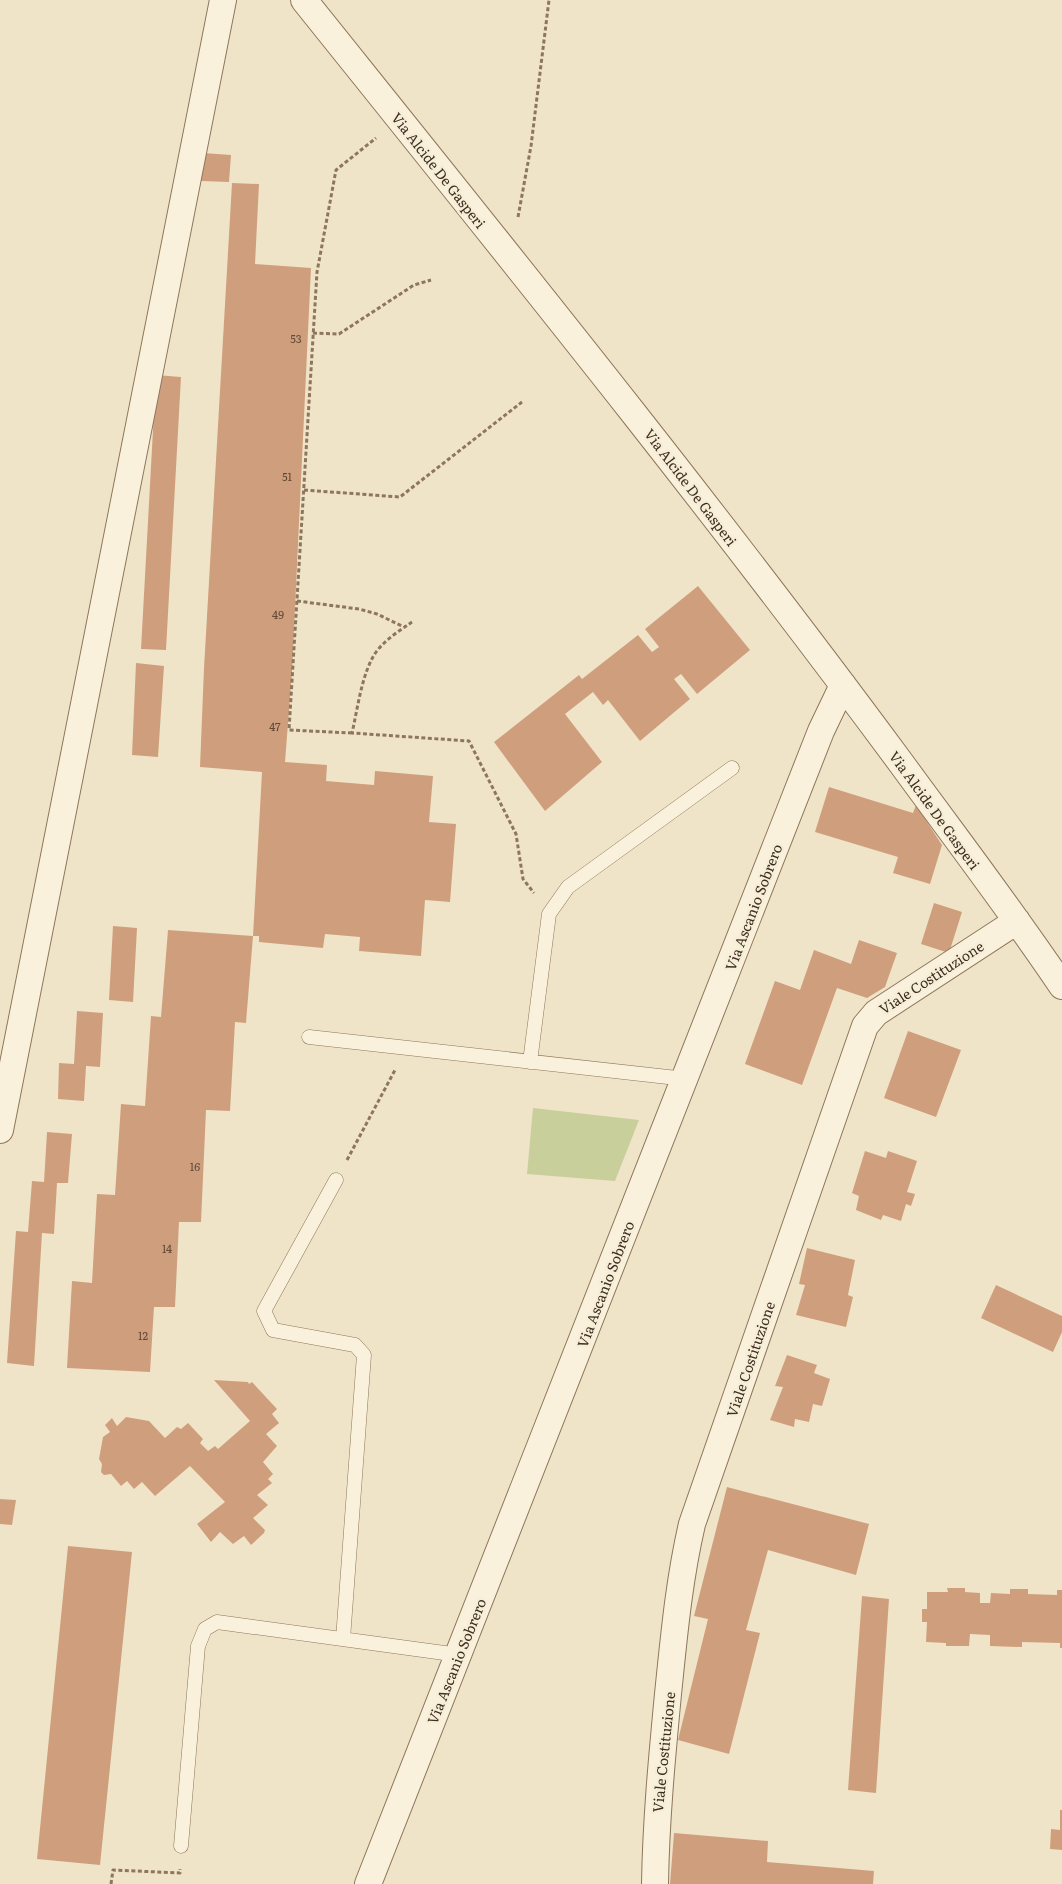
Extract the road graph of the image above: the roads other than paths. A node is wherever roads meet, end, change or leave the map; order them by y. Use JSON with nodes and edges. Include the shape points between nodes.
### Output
{"nodes":[{"id":1,"x":223,"y":0,"type":"edge"},
{"id":2,"x":304,"y":0,"type":"edge"},
{"id":3,"x":843,"y":685,"type":"junction"},
{"id":4,"x":732,"y":768,"type":"dead end"},
{"id":5,"x":1017,"y":921,"type":"junction"},
{"id":6,"x":1058,"y":969,"type":"edge"},
{"id":7,"x":309,"y":1037,"type":"dead end"},
{"id":8,"x":530,"y":1062,"type":"junction"},
{"id":9,"x":686,"y":1079,"type":"junction"},
{"id":10,"x":0,"y":1130,"type":"edge"},
{"id":11,"x":336,"y":1180,"type":"road end"},
{"id":12,"x":343,"y":1639,"type":"junction"},
{"id":13,"x":459,"y":1655,"type":"junction"},
{"id":14,"x":181,"y":1846,"type":"road end"},
{"id":15,"x":368,"y":1884,"type":"edge"},
{"id":16,"x":656,"y":1884,"type":"edge"}],
"edges":[{"from":1,"to":10,"type":"street"},
{"from":2,"to":3,"type":"street","name":"Via Alcide De Gasperi","via":[[651,433]]},
{"from":3,"to":5,"type":"street","name":"Via Alcide De Gasperi"},
{"from":3,"to":9,"type":"street","name":"Via Ascanio Sobrero","via":[[821,731]]},
{"from":4,"to":8,"type":"lane","via":[[568,888],[549,914]]},
{"from":5,"to":6,"type":"street","name":"Via Alcide De Gasperi"},
{"from":5,"to":16,"type":"street","name":"Viale Costituzione","via":[[876,1013],[865,1026],[692,1524],[681,1570],[656,1821]]},
{"from":7,"to":8,"type":"lane"},
{"from":8,"to":9,"type":"lane"},
{"from":9,"to":13,"type":"street","name":"Via Ascanio Sobrero"},
{"from":11,"to":12,"type":"lane","via":[[264,1311],[273,1330],[355,1345],[364,1355]]},
{"from":12,"to":13,"type":"lane"},
{"from":12,"to":14,"type":"lane","via":[[217,1622],[205,1630],[198,1646]]},
{"from":13,"to":15,"type":"street","name":"Via Ascanio Sobrero"}]}
